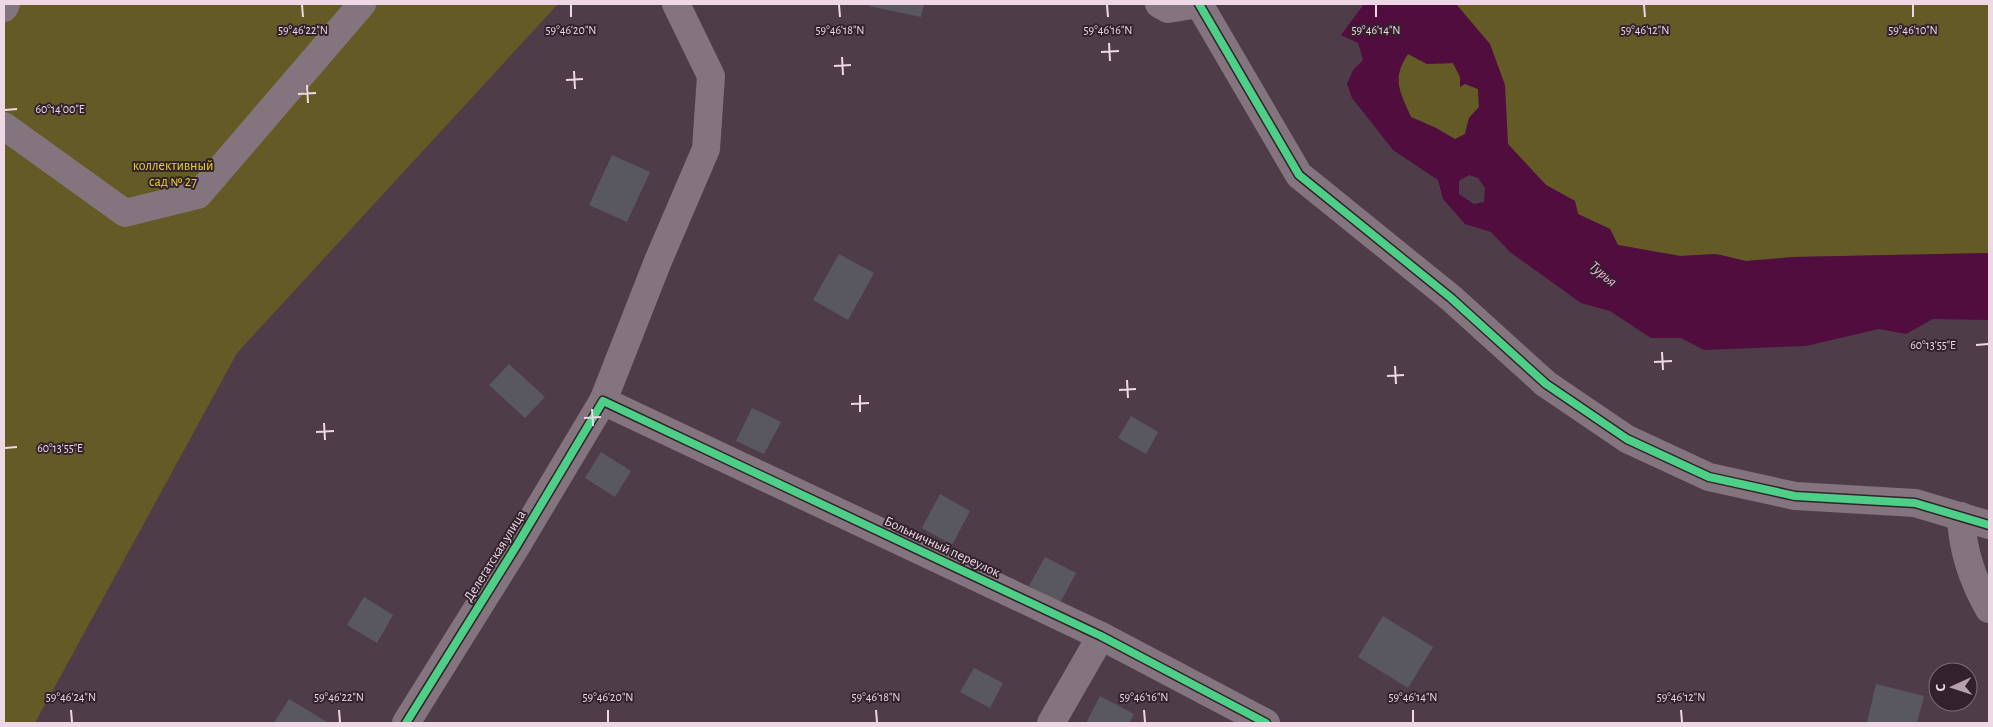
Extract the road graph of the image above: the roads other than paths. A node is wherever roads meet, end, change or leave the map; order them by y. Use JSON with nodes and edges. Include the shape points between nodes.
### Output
{"nodes":[{"id":1,"x":6,"y":4,"type":"edge"},
{"id":2,"x":362,"y":4,"type":"edge"},
{"id":3,"x":676,"y":4,"type":"edge"},
{"id":4,"x":1159,"y":4,"type":"edge"},
{"id":5,"x":1199,"y":4,"type":"edge"},
{"id":6,"x":4,"y":8,"type":"edge"},
{"id":7,"x":4,"y":126,"type":"edge"},
{"id":8,"x":603,"y":401,"type":"junction"},
{"id":9,"x":1961,"y":516,"type":"junction"},
{"id":10,"x":1989,"y":525,"type":"edge"},
{"id":11,"x":1989,"y":609,"type":"edge"},
{"id":12,"x":1100,"y":636,"type":"junction"},
{"id":13,"x":406,"y":723,"type":"edge"},
{"id":14,"x":1051,"y":723,"type":"edge"},
{"id":15,"x":1266,"y":723,"type":"edge"}],
"edges":[{"from":1,"to":6,"type":"street"},
{"from":2,"to":7,"type":"street","via":[[198,195],[125,213]]},
{"from":3,"to":8,"type":"street","name":"Делегатская улица","via":[[711,76],[706,149]]},
{"from":4,"to":5,"type":"street","via":[[1168,9]]},
{"from":5,"to":9,"type":"street","via":[[1299,174],[1451,298],[1546,384],[1619,434],[1710,477],[1795,496],[1915,504]]},
{"from":8,"to":12,"type":"street","name":"Больничный переулок"},
{"from":8,"to":13,"type":"street","name":"Делегатская улица"},
{"from":9,"to":10,"type":"street"},
{"from":9,"to":11,"type":"street","via":[[1964,544],[1979,590]]},
{"from":12,"to":14,"type":"street"},
{"from":12,"to":15,"type":"street","name":"Больничный переулок"}]}
